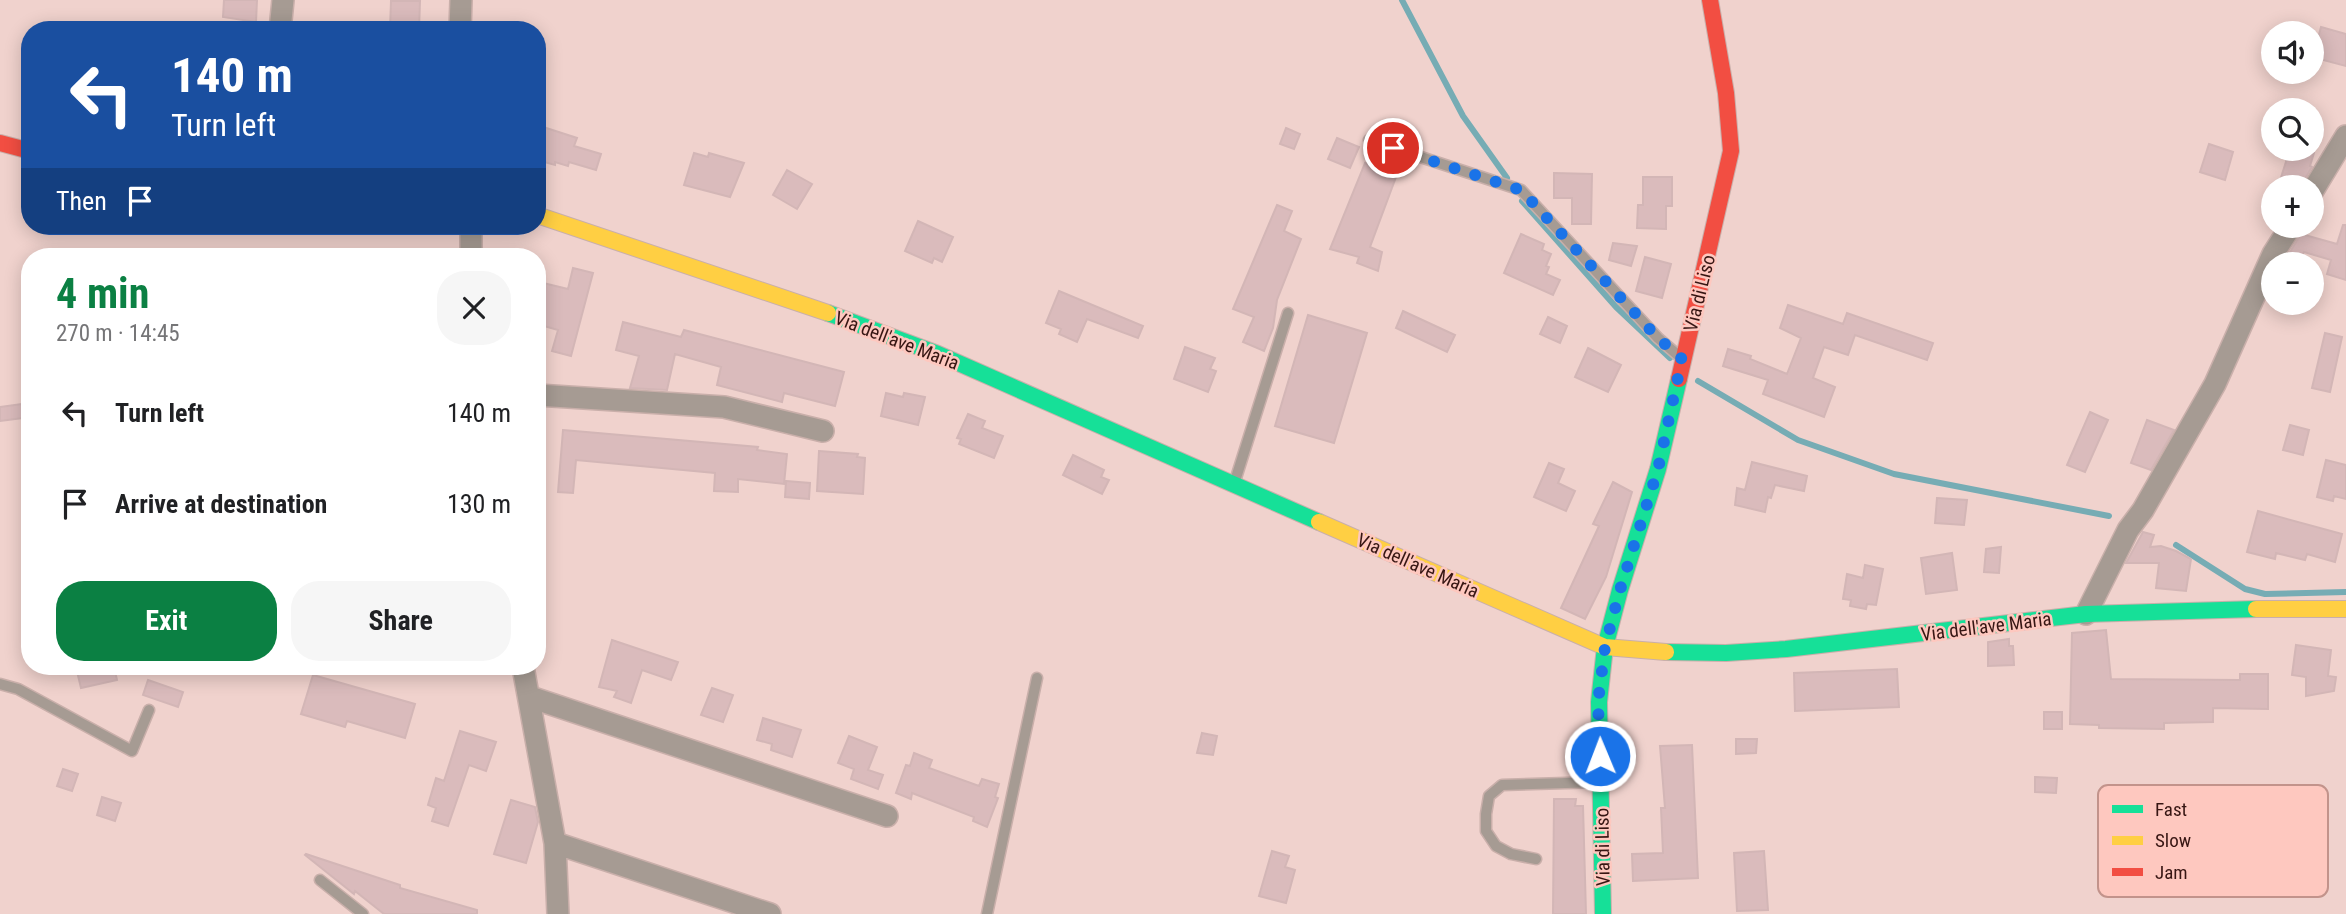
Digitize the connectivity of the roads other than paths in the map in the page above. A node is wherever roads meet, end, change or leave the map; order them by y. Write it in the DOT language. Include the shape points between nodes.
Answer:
graph roads {
  1 [pos="284,0"];
  2 [pos="461,0"];
  3 [pos="1710,0"];
  4 [pos="281,21"];
  5 [pos="460,21"];
  6 [pos="2346,136"];
  7 [pos="1368,140"];
  8 [pos="0,143"];
  9 [pos="21,148"];
  10 [pos="2322,175"];
  11 [pos="546,218"];
  12 [pos="2283,238"];
  13 [pos="1288,313"];
  14 [pos="1682,359"];
  15 [pos="546,396"];
  16 [pos="823,431"];
  17 [pos="1234,484"];
  18 [pos="2346,609"];
  19 [pos="2086,614"];
  20 [pos="1605,647"];
  21 [pos="525,675"];
  22 [pos="1037,678"];
  23 [pos="0,684"];
  24 [pos="530,697"];
  25 [pos="149,710"];
  26 [pos="1600,782"];
  27 [pos="887,816"];
  28 [pos="555,843"];
  29 [pos="1536,859"];
  30 [pos="320,880"];
  31 [pos="363,914"];
  32 [pos="558,914"];
  33 [pos="770,914"];
  34 [pos="987,914"];
  35 [pos="1603,914"];
  1 -- 4 [label="street"];
  2 -- 5 [label="street"];
  3 -- 14 [label="street, Via di Liso" via="1731,151"];
  6 -- 10 [label="street"];
  7 -- 14 [label="lane" via="1521,190"];
  8 -- 9 [label="street"];
  11 -- 17 [label="street, Via dell'ave Maria" via="938,354"];
  12 -- 19 [label="street" via="2215,384 2128,530"];
  13 -- 17 [label="lane"];
  14 -- 20 [label="street, Via di Liso" via="1658,469"];
  15 -- 16 [label="street" via="724,407"];
  17 -- 20 [label="street, Via dell'ave Maria"];
  18 -- 19 [label="street, Via dell'ave Maria"];
  19 -- 20 [label="street, Via dell'ave Maria" via="1782,651 1704,654"];
  20 -- 26 [label="street, Via di Liso" via="1598,702"];
  21 -- 24 [label="street"];
  22 -- 34 [label="lane"];
  23 -- 25 [label="lane" via="18,689 132,751"];
  24 -- 27 [label="street"];
  24 -- 28 [label="street"];
  26 -- 29 [label="lane" via="1502,785 1489,796 1486,831 1496,845 1511,855"];
  26 -- 35 [label="street, Via di Liso"];
  28 -- 32 [label="street"];
  28 -- 33 [label="street"];
  30 -- 31 [label="lane"];
}
